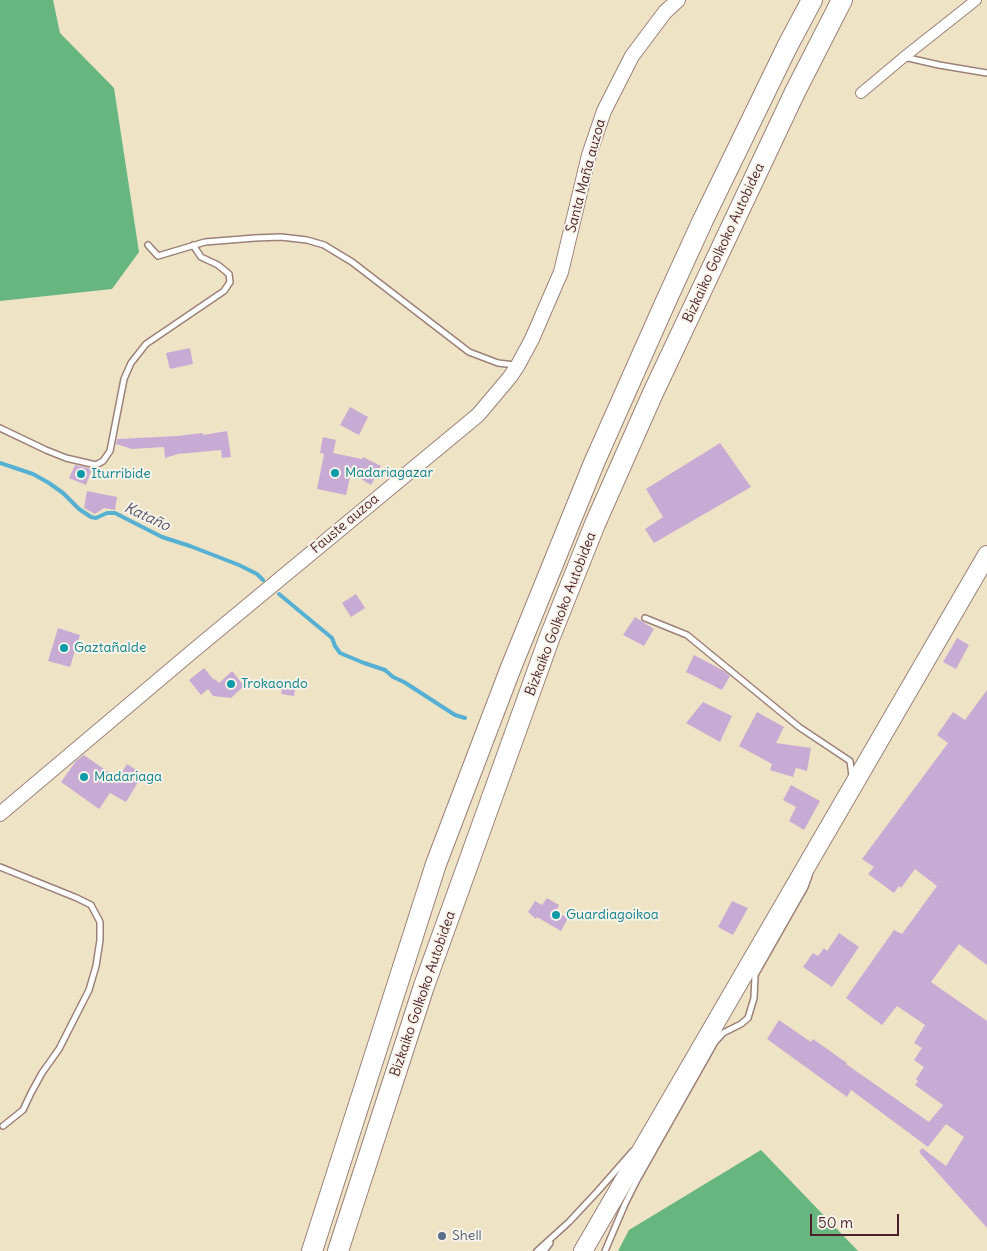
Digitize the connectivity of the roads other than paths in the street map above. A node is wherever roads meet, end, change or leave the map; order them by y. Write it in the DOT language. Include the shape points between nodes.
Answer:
graph roads {
  1 [pos="678,0"];
  2 [pos="812,0"];
  3 [pos="842,0"];
  4 [pos="976,0"];
  5 [pos="904,57"];
  6 [pos="987,73"];
  7 [pos="861,93"];
  8 [pos="148,245"];
  9 [pos="193,246"];
  10 [pos="518,366"];
  11 [pos="0,428"];
  12 [pos="987,555"];
  13 [pos="645,618"];
  14 [pos="859,759"];
  15 [pos="0,814"];
  16 [pos="818,846"];
  17 [pos="0,867"];
  18 [pos="3,1126"];
  19 [pos="654,1129"];
  20 [pos="612,1202"];
  21 [pos="556,1234"];
  22 [pos="312,1251"];
  23 [pos="338,1251"];
  24 [pos="537,1251"];
  25 [pos="544,1251"];
  26 [pos="583,1251"];
  27 [pos="590,1251"];
  28 [pos="605,1251"];
  1 -- 10 [label="street, Santa Maña auzoa" via="632,56 604,112 589,155 561,272"];
  2 -- 22 [label="highway, Bizkaiko Golkoko Autobidea" via="666,301 594,463 510,670 436,864"];
  3 -- 23 [label="highway, Bizkaiko Golkoko Autobidea" via="657,385 549,639 424,986"];
  4 -- 5 [label="street"];
  5 -- 6 [label="lane"];
  5 -- 7 [label="street"];
  8 -- 9 [label="lane" via="158,256"];
  9 -- 10 [label="lane" via="205,242 281,237 324,245 352,262 469,352 498,363"];
  9 -- 11 [label="lane" via="201,256 229,274 230,282 224,291 146,344 131,363 124,379 110,451 103,461 96,465 66,458"];
  10 -- 15 [label="street, Fauste auzoa" via="478,415"];
  12 -- 14 [label="highway"];
  13 -- 14 [label="lane" via="687,634 799,727"];
  14 -- 16 [label="highway" via="849,793"];
  16 -- 19 [label="highway"];
  16 -- 28 [label="lane" via="805,887 755,975 754,998 748,1018 723,1033 715,1042 637,1180"];
  17 -- 18 [label="lane" via="91,905 100,922 96,966 89,990 23,1110"];
  19 -- 20 [label="highway"];
  19 -- 21 [label="lane"];
  20 -- 26 [label="highway"];
  20 -- 27 [label="lane"];
  21 -- 24 [label="lane"];
  21 -- 25 [label="lane"];
}
